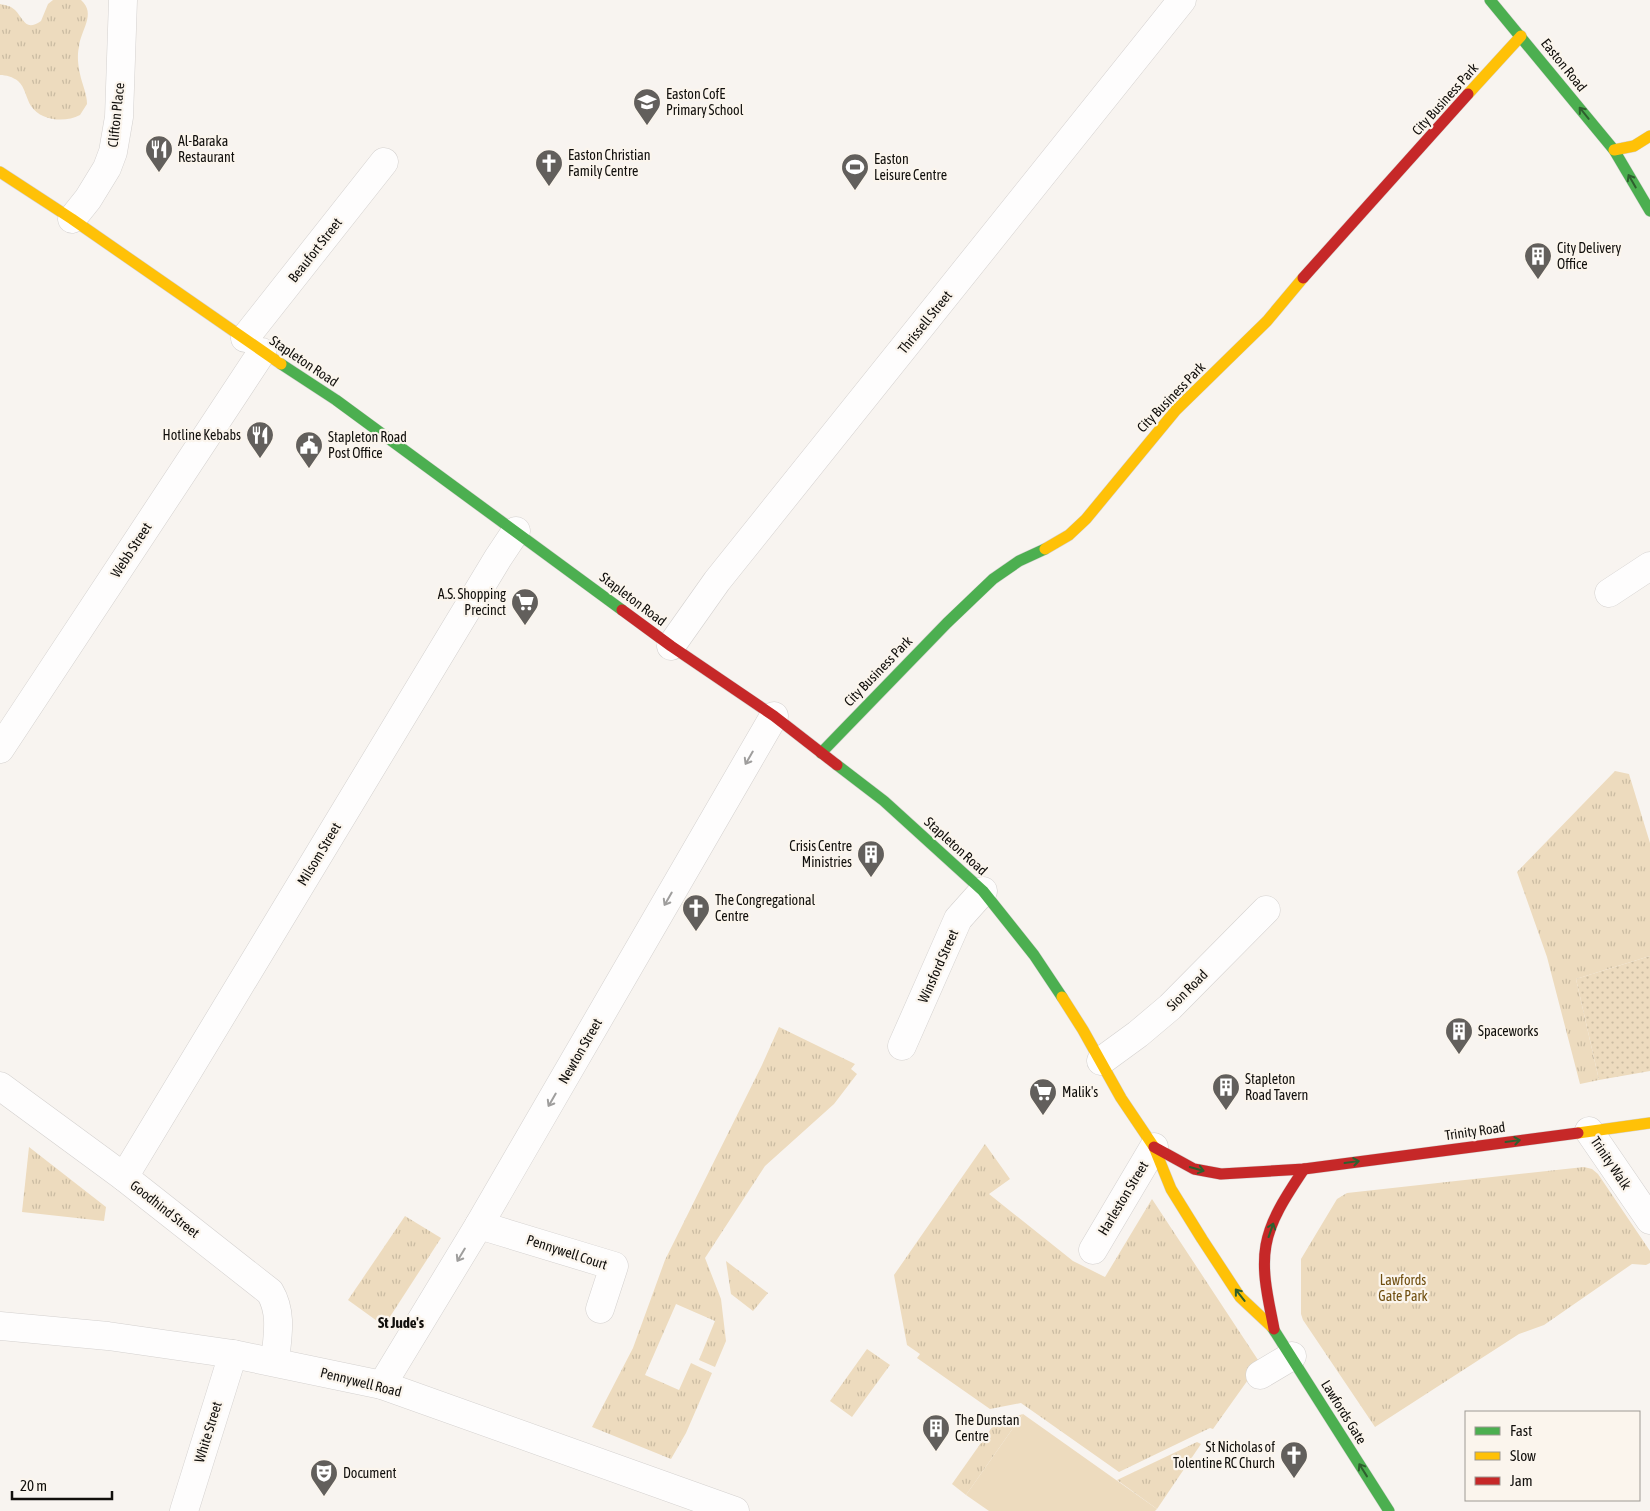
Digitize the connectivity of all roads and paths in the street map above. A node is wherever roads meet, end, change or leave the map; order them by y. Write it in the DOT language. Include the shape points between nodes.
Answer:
graph roads {
  1 [pos="123,0"];
  2 [pos="1182,0"];
  3 [pos="1490,0"];
  4 [pos="1521,36"];
  5 [pos="1650,136"];
  6 [pos="1614,150"];
  7 [pos="384,162"];
  8 [pos="3,180"];
  9 [pos="1650,211"];
  10 [pos="72,219"];
  11 [pos="254,345"];
  12 [pos="516,531"];
  13 [pos="1650,566"];
  14 [pos="1609,593"];
  15 [pos="670,646"];
  16 [pos="774,716"];
  17 [pos="0,749"];
  18 [pos="822,753"];
  19 [pos="983,891"];
  20 [pos="1266,910"];
  21 [pos="902,1046"];
  22 [pos="1101,1061"];
  23 [pos="0,1086"];
  24 [pos="1650,1123"];
  25 [pos="1590,1131"];
  26 [pos="1154,1147"];
  27 [pos="1304,1169"];
  28 [pos="124,1177"];
  29 [pos="1650,1220"];
  30 [pos="479,1225"];
  31 [pos="1093,1250"];
  32 [pos="600,1309"];
  33 [pos="0,1326"];
  34 [pos="1274,1329"];
  35 [pos="233,1354"];
  36 [pos="1292,1356"];
  37 [pos="275,1362"];
  38 [pos="1260,1375"];
  39 [pos="382,1385"];
  40 [pos="184,1511"];
  41 [pos="736,1511"];
  42 [pos="1389,1511"];
  1 -- 10 [label="street, Clifton Place" via="119,117 113,152 107,168"];
  2 -- 15 [label="street, Thrissell Street" via="717,581"];
  3 -- 4 [label="main road, Easton Road"];
  6 -- 4 [label="main road, Easton Road, one-way"];
  4 -- 18 [label="main road, City Business Park" via="1325,252 1267,321 1176,410 1086,519 1054,545 1019,561 993,579"];
  5 -- 6 [label="main road" via="1634,146"];
  9 -- 6 [label="main road, Easton Road, one-way"];
  7 -- 11 [label="street, Beaufort Street"];
  8 -- 10 [label="main road, Stapleton Road"];
  10 -- 11 [label="main road, Stapleton Road"];
  11 -- 12 [label="main road, Stapleton Road" via="336,400"];
  11 -- 17 [label="street, Webb Street" via="245,376"];
  12 -- 15 [label="main road, Stapleton Road"];
  12 -- 28 [label="street, Milsom Street"];
  13 -- 14 [label="street"];
  15 -- 16 [label="main road, Stapleton Road"];
  16 -- 18 [label="main road, Stapleton Road"];
  16 -- 30 [label="street, Newton Street, one-way"];
  18 -- 19 [label="main road, Stapleton Road" via="884,801"];
  19 -- 21 [label="street, Winsford Street" via="958,919"];
  19 -- 22 [label="main road, Stapleton Road" via="1034,955"];
  20 -- 22 [label="street, Sion Road" via="1170,1007"];
  22 -- 26 [label="main road, Stapleton Road"];
  23 -- 28 [label="street, Goodhind Street"];
  24 -- 25 [label="main road, Trinity Road"];
  27 -- 25 [label="main road, Trinity Road, one-way"];
  25 -- 29 [label="street, Trinity Walk"];
  26 -- 27 [label="main road, Trinity Road, one-way" via="1194,1169 1221,1174"];
  26 -- 31 [label="street, Harleston Street"];
  34 -- 26 [label="main road, Stapleton Road, one-way" via="1240,1297 1171,1189"];
  34 -- 27 [label="main road, one-way" via="1266,1285 1265,1254 1280,1207"];
  28 -- 37 [label="street, Goodhind Street" via="270,1292 276,1302 279,1319"];
  30 -- 32 [label="street, Pennywell Court" via="614,1266"];
  30 -- 39 [label="street, Newton Street, one-way"];
  33 -- 35 [label="street, Pennywell Road" via="108,1336"];
  34 -- 36 [label="main road, Lawfords Gate"];
  35 -- 37 [label="street, Pennywell Road"];
  35 -- 40 [label="street, White Street"];
  36 -- 38 [label="street"];
  42 -- 36 [label="main road, Lawfords Gate, one-way"];
  37 -- 39 [label="street, Pennywell Road"];
  39 -- 41 [label="street, Pennywell Road"];
}
